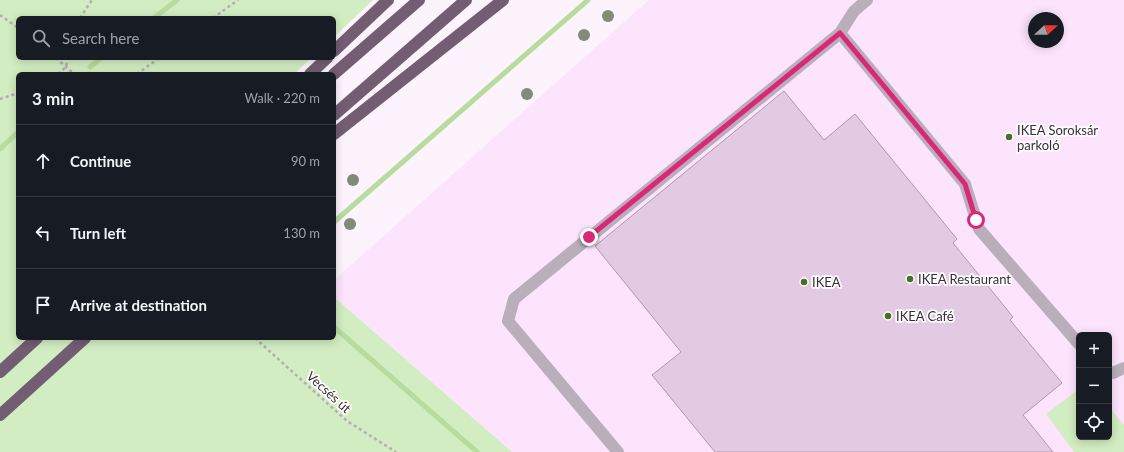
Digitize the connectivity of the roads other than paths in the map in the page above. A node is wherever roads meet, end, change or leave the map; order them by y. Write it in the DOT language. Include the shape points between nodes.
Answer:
graph roads {
  1 [pos="388,0"];
  2 [pos="419,0"];
  3 [pos="466,0"];
  4 [pos="503,0"];
  5 [pos="867,0"];
  6 [pos="840,33"];
  7 [pos="336,49"];
  8 [pos="325,60"];
  9 [pos="312,72"];
  10 [pos="336,72"];
  11 [pos="336,113"];
  12 [pos="336,132"];
  13 [pos="35,340"];
  14 [pos="83,340"];
  15 [pos="1076,341"];
  16 [pos="1124,368"];
  17 [pos="0,372"];
  18 [pos="1112,372"];
  19 [pos="0,415"];
  20 [pos="618,452"];
  1 -- 7 [label="highway"];
  2 -- 10 [label="highway"];
  3 -- 11 [label="highway"];
  4 -- 12 [label="highway"];
  5 -- 6 [label="lane" via="854,11"];
  6 -- 15 [label="lane" via="965,184 979,230"];
  6 -- 20 [label="lane" via="514,298 508,321"];
  8 -- 9 [label="highway"];
  13 -- 17 [label="highway"];
  14 -- 19 [label="highway"];
  16 -- 18 [label="lane"];
}
